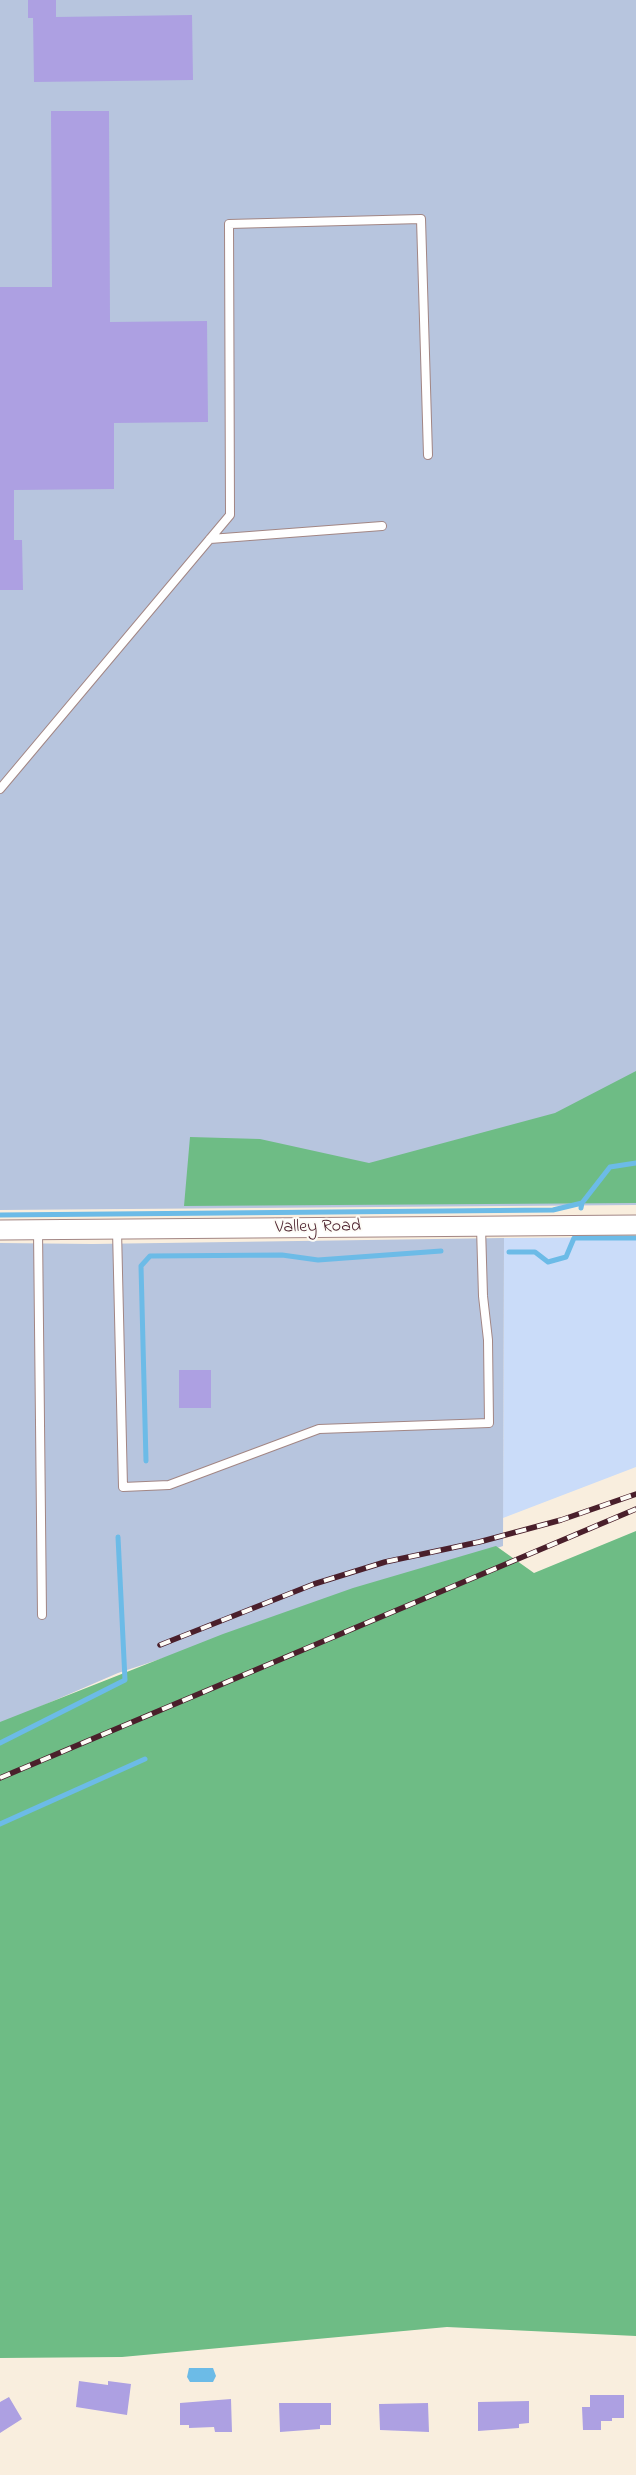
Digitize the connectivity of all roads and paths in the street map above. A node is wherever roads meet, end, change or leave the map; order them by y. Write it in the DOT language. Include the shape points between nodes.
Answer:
graph roads {
  1 [pos="428,455"];
  2 [pos="382,526"];
  3 [pos="210,539"];
  4 [pos="0,789"];
  5 [pos="636,1225"];
  6 [pos="481,1226"];
  7 [pos="0,1230"];
  8 [pos="38,1230"];
  9 [pos="117,1230"];
  10 [pos="42,1615"];
  1 -- 3 [label="lane" via="421,220 230,224 230,515"];
  2 -- 3 [label="lane"];
  3 -- 4 [label="lane"];
  5 -- 6 [label="street, Valley Road"];
  6 -- 9 [label="street, Valley Road"];
  6 -- 9 [label="lane" via="489,1423 319,1429 169,1485 123,1487"];
  7 -- 8 [label="street, Valley Road"];
  8 -- 9 [label="street, Valley Road"];
  8 -- 10 [label="lane"];
}
